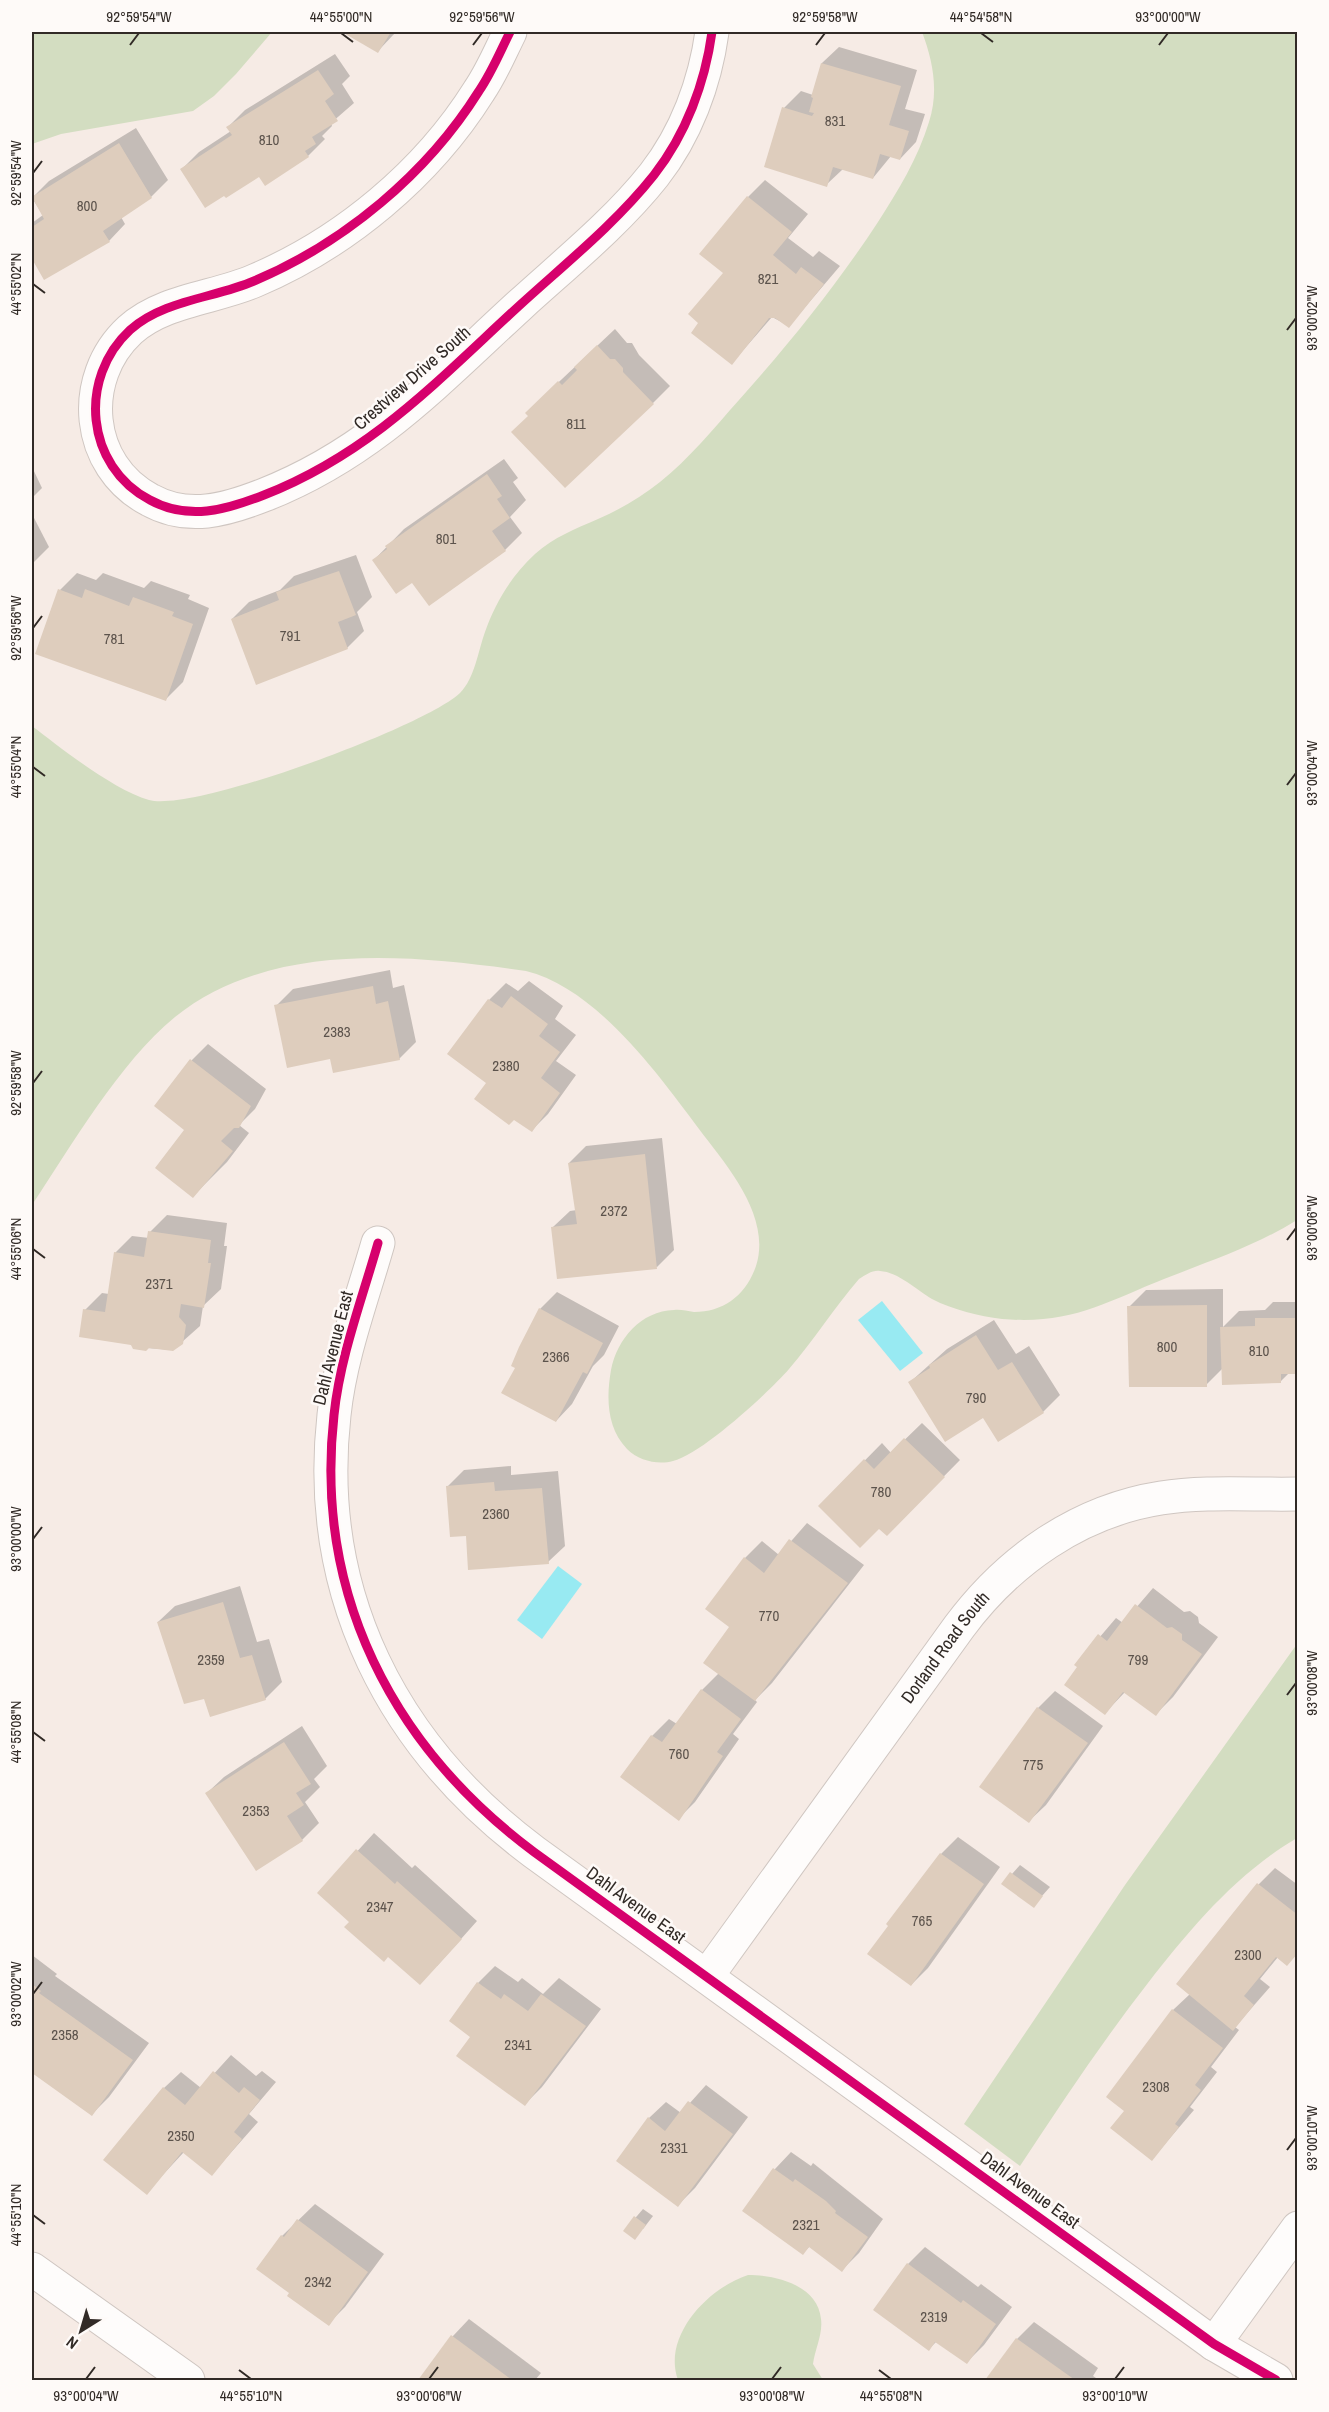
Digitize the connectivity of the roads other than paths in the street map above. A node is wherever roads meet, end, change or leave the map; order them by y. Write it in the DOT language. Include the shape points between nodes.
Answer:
graph roads {
  1 [pos="510,32"];
  2 [pos="712,32"];
  3 [pos="378,1244"];
  4 [pos="1298,1494"];
  5 [pos="707,1976"];
  6 [pos="1298,2228"];
  7 [pos="32,2269"];
  8 [pos="1214,2344"];
  9 [pos="188,2380"];
  10 [pos="1276,2380"];
  1 -- 2 [label="street, Crestview Drive South" via="488,77 450,131 397,188 354,224 260,279 154,314 131,329 117,345 97,383 94,412 104,451 116,473 129,486 170,508 212,512 311,474 383,429 540,286 654,175 697,96"];
  3 -- 5 [label="street, Dahl Avenue East" via="345,1357 334,1412 331,1461 338,1552 373,1662 414,1734 468,1798 526,1847"];
  4 -- 5 [label="street, Dorland Road South" via="1188,1496 1125,1506 1047,1542 1014,1567 965,1618"];
  5 -- 8 [label="street, Dahl Avenue East"];
  6 -- 8 [label="street"];
  7 -- 9 [label="street"];
  8 -- 10 [label="street, Dahl Avenue East"];
}
